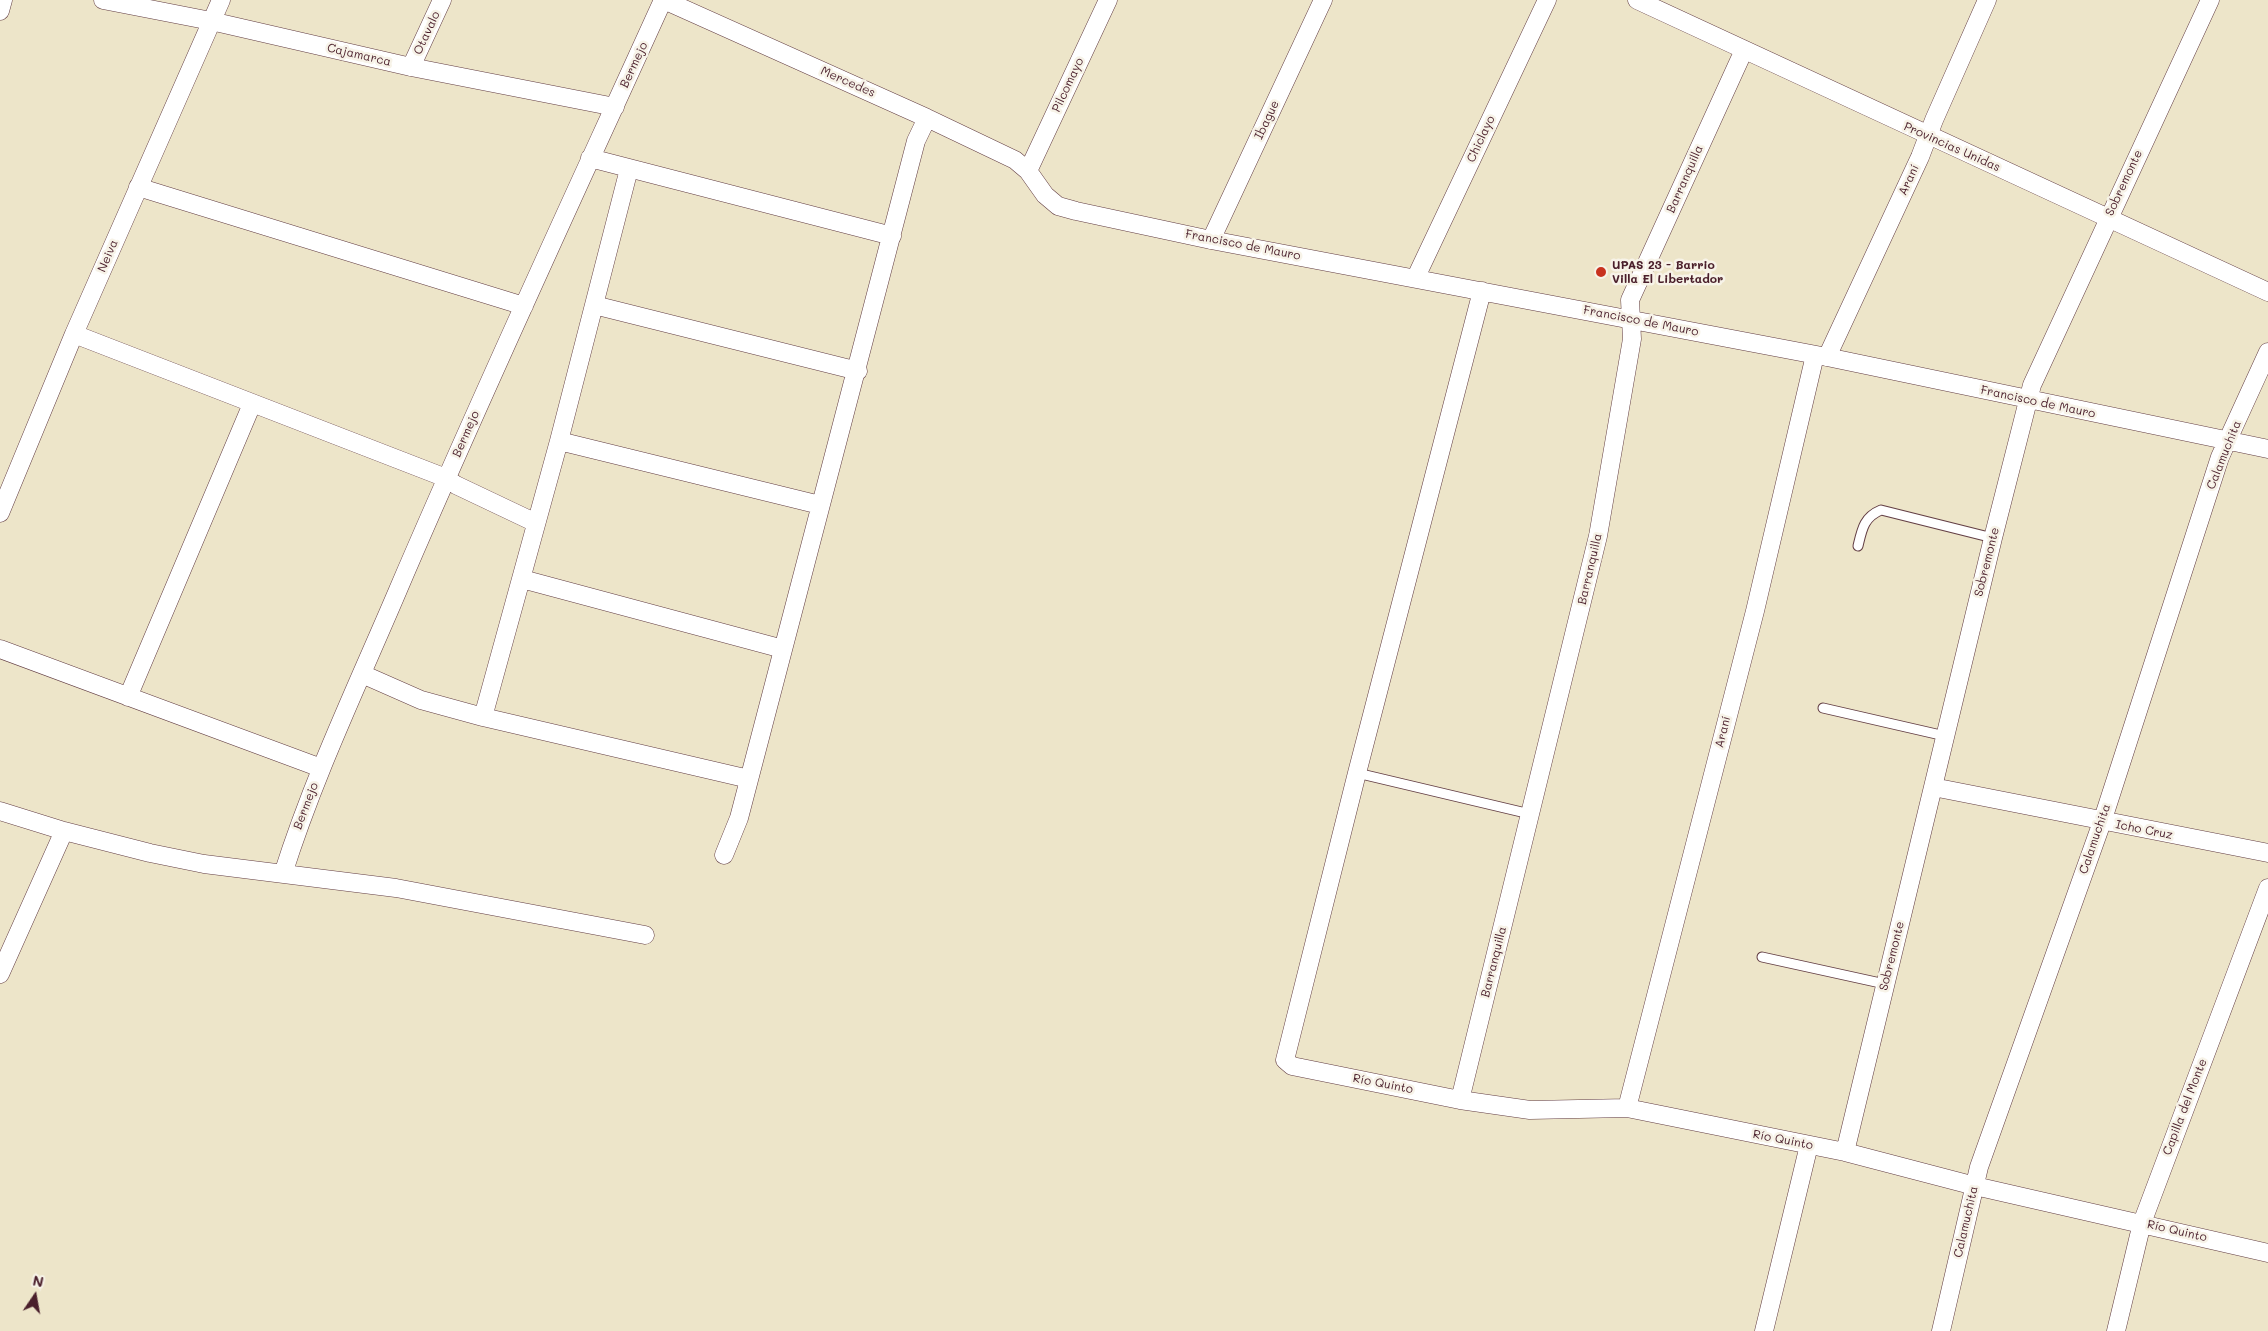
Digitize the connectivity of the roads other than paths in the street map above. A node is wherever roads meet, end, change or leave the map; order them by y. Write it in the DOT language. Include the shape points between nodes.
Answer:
graph roads {
  1 [pos="3,0"];
  2 [pos="103,0"];
  3 [pos="221,0"];
  4 [pos="442,0"];
  5 [pos="664,0"];
  6 [pos="1108,0"];
  7 [pos="1322,0"];
  8 [pos="1547,0"];
  9 [pos="1637,0"];
  10 [pos="1987,0"];
  11 [pos="2210,0"];
  12 [pos="0,11"];
  13 [pos="211,21"];
  14 [pos="1744,50"];
  15 [pos="412,67"];
  16 [pos="615,107"];
  17 [pos="927,118"];
  18 [pos="1928,136"];
  19 [pos="590,158"];
  20 [pos="629,169"];
  21 [pos="1028,171"];
  22 [pos="138,187"];
  23 [pos="2108,218"];
  24 [pos="892,236"];
  25 [pos="1211,240"];
  26 [pos="1416,277"];
  27 [pos="1482,291"];
  28 [pos="2268,292"];
  29 [pos="594,305"];
  30 [pos="524,306"];
  31 [pos="1630,319"];
  32 [pos="74,334"];
  33 [pos="2268,352"];
  34 [pos="1821,356"];
  35 [pos="858,371"];
  36 [pos="2028,400"];
  37 [pos="252,404"];
  38 [pos="559,441"];
  39 [pos="2228,441"];
  40 [pos="2268,449"];
  41 [pos="446,478"];
  42 [pos="820,506"];
  43 [pos="0,513"];
  44 [pos="536,523"];
  45 [pos="1993,538"];
  46 [pos="1858,546"];
  47 [pos="522,579"];
  48 [pos="0,648"];
  49 [pos="783,649"];
  50 [pos="362,674"];
  51 [pos="128,697"];
  52 [pos="1823,708"];
  53 [pos="483,717"];
  54 [pos="1945,736"];
  55 [pos="321,768"];
  56 [pos="1357,773"];
  57 [pos="750,779"];
  58 [pos="1933,787"];
  59 [pos="0,811"];
  60 [pos="1530,814"];
  61 [pos="2102,822"];
  62 [pos="64,831"];
  63 [pos="2268,853"];
  64 [pos="724,855"];
  65 [pos="283,874"];
  66 [pos="2268,888"];
  67 [pos="645,935"];
  68 [pos="1762,957"];
  69 [pos="0,974"];
  70 [pos="1885,984"];
  71 [pos="1460,1100"];
  72 [pos="1627,1108"];
  73 [pos="1810,1145"];
  74 [pos="1845,1152"];
  75 [pos="1975,1186"];
  76 [pos="2142,1223"];
  77 [pos="2268,1253"];
  78 [pos="1764,1331"];
  79 [pos="1941,1331"];
  80 [pos="2116,1331"];
  1 -- 12 [label="street"];
  2 -- 13 [label="street, Cajamarca"];
  3 -- 13 [label="street, Neiva"];
  4 -- 15 [label="street, Otavalo"];
  5 -- 16 [label="street, Bermejo"];
  5 -- 17 [label="street, Mercedes"];
  6 -- 21 [label="street, Pilcomayo"];
  7 -- 25 [label="street, Ibague"];
  8 -- 26 [label="street, Chiclayo"];
  9 -- 14 [label="street, Provincias Unidas"];
  10 -- 18 [label="street, Araní"];
  11 -- 23 [label="street, Sobremonte"];
  13 -- 15 [label="street, Cajamarca"];
  13 -- 22 [label="street, Neiva"];
  14 -- 18 [label="street, Provincias Unidas"];
  14 -- 31 [label="street, Barranquilla" via="1630,300"];
  15 -- 16 [label="street, Cajamarca"];
  16 -- 19 [label="street, Bermejo"];
  17 -- 21 [label="street, Mercedes" via="1015,160"];
  17 -- 24 [label="street" via="916,141"];
  18 -- 23 [label="street, Provincias Unidas"];
  18 -- 34 [label="street, Araní"];
  19 -- 20 [label="street"];
  19 -- 30 [label="street, Bermejo"];
  20 -- 24 [label="street"];
  20 -- 29 [label="street"];
  21 -- 25 [label="street, Francisco de Mauro" via="1045,195 1058,206"];
  22 -- 30 [label="street"];
  22 -- 32 [label="street, Neiva"];
  23 -- 28 [label="street, Provincias Unidas"];
  23 -- 36 [label="street, Sobremonte"];
  24 -- 35 [label="street"];
  25 -- 26 [label="street, Francisco de Mauro"];
  26 -- 27 [label="street, Francisco de Mauro"];
  27 -- 31 [label="street, Francisco de Mauro"];
  27 -- 56 [label="street"];
  29 -- 35 [label="street"];
  29 -- 38 [label="street"];
  30 -- 41 [label="street, Bermejo"];
  31 -- 34 [label="street, Francisco de Mauro"];
  31 -- 60 [label="street, Barranquilla" via="1632,339 1598,536"];
  32 -- 37 [label="street"];
  32 -- 43 [label="street, Neiva"];
  33 -- 39 [label="street, Calamuchita"];
  34 -- 36 [label="street, Francisco de Mauro"];
  34 -- 72 [label="street, Araní"];
  35 -- 42 [label="street"];
  36 -- 39 [label="street, Francisco de Mauro"];
  36 -- 45 [label="street, Sobremonte"];
  37 -- 41 [label="street"];
  37 -- 51 [label="street"];
  38 -- 42 [label="street"];
  38 -- 44 [label="street"];
  39 -- 40 [label="street, Francisco de Mauro"];
  39 -- 61 [label="street, Calamuchita" via="2220,457"];
  41 -- 44 [label="street"];
  41 -- 50 [label="street, Bermejo"];
  42 -- 49 [label="street"];
  44 -- 47 [label="street"];
  45 -- 46 [label="lane" via="1881,510 1870,514 1862,527"];
  45 -- 54 [label="street, Sobremonte"];
  47 -- 49 [label="street"];
  47 -- 53 [label="street"];
  48 -- 51 [label="street"];
  49 -- 57 [label="street"];
  50 -- 53 [label="street" via="420,700"];
  50 -- 55 [label="street, Bermejo"];
  51 -- 55 [label="street"];
  52 -- 54 [label="lane"];
  53 -- 57 [label="street"];
  54 -- 58 [label="street, Sobremonte"];
  55 -- 65 [label="street, Bermejo"];
  56 -- 60 [label="lane"];
  56 -- 71 [label="street, Río Quinto" via="1285,1060 1292,1066"];
  57 -- 64 [label="street"];
  58 -- 61 [label="street, Icho Cruz"];
  58 -- 70 [label="street, Sobremonte"];
  59 -- 62 [label="street"];
  60 -- 71 [label="street, Barranquilla"];
  61 -- 63 [label="street, Icho Cruz"];
  61 -- 75 [label="street, Calamuchita"];
  62 -- 65 [label="street" via="195,862"];
  62 -- 69 [label="street"];
  65 -- 67 [label="street" via="396,888"];
  66 -- 76 [label="street, Capilla del Monte"];
  68 -- 70 [label="lane"];
  70 -- 74 [label="street, Sobremonte"];
  71 -- 72 [label="street, Río Quinto" via="1530,1110"];
  72 -- 73 [label="street, Río Quinto"];
  73 -- 74 [label="street, Río Quinto"];
  73 -- 78 [label="street"];
  74 -- 75 [label="street, Río Quinto"];
  75 -- 76 [label="street, Río Quinto"];
  75 -- 79 [label="street, Calamuchita"];
  76 -- 77 [label="street, Río Quinto"];
  76 -- 80 [label="street, Capilla del Monte"];
}
